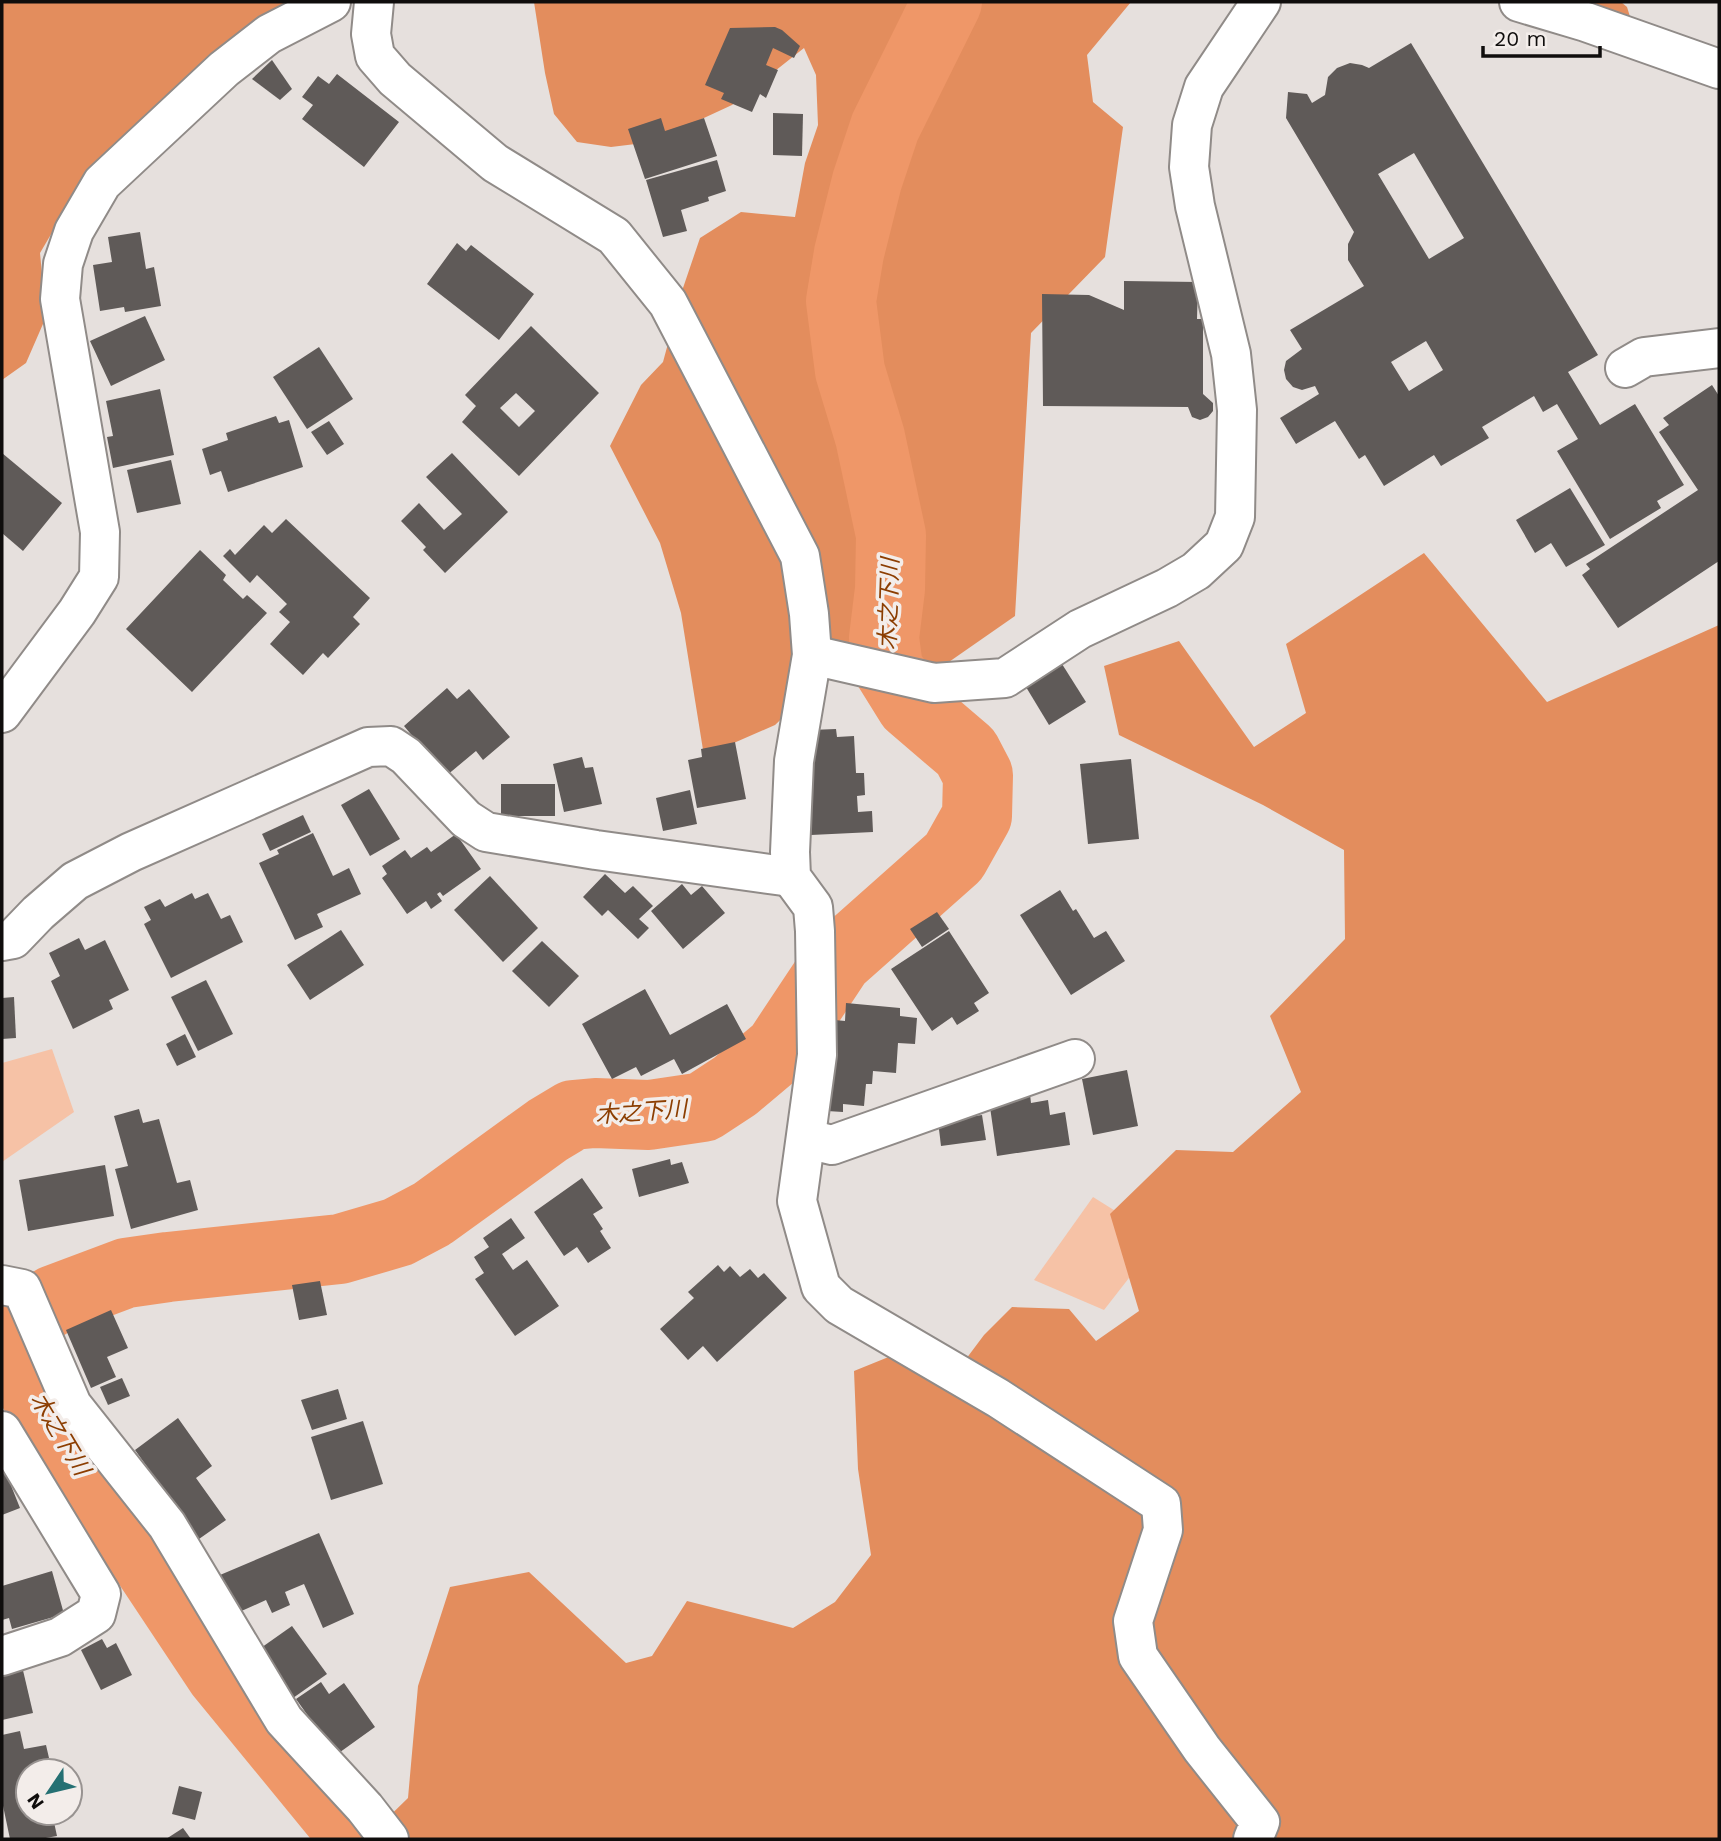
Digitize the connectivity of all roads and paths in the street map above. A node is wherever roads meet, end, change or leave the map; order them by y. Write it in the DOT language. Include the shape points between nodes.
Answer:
graph roads {
  1 [pos="331,2"];
  2 [pos="374,2"];
  3 [pos="1261,2"];
  4 [pos="1519,2"];
  5 [pos="1719,69"];
  6 [pos="1719,348"];
  7 [pos="1625,368"];
  8 [pos="821,657"];
  9 [pos="2,713"];
  10 [pos="791,877"];
  11 [pos="2,941"];
  12 [pos="1075,1059"];
  13 [pos="807,1139"];
  14 [pos="12,1287"];
  15 [pos="2,1431"];
  16 [pos="2,1656"];
  17 [pos="389,1839"];
  18 [pos="1254,1839"];
  1 -- 9 [label="street" via="269,34 224,69 102,183 75,231 63,264 60,299 100,532 99,577"];
  2 -- 8 [label="street" via="371,34 375,56 395,79 495,163 614,236 668,303 800,556"];
  3 -- 8 [label="street" via="1203,87 1192,125 1189,167 1231,354 1237,410 1235,517 1224,545 1196,571 1080,629 1005,678 934,683"];
  4 -- 5 [label="street"];
  6 -- 7 [label="street" via="1644,357"];
  8 -- 10 [label="street" via="794,761"];
  10 -- 11 [label="street" via="486,832 466,819 406,756 391,746 368,747 86,875 13,939"];
  10 -- 13 [label="street" via="813,907 815,931 817,1055"];
  12 -- 13 [label="street" via="832,1145"];
  13 -- 18 [label="street" via="797,1201 821,1287 839,1305 998,1398 1161,1504 1163,1530 1133,1621 1138,1656 1202,1749 1260,1822"];
  14 -- 17 [label="street" via="50,1351 72,1405 167,1525 284,1720"];
  15 -- 16 [label="street" via="101,1594 96,1614 60,1637"];
}
